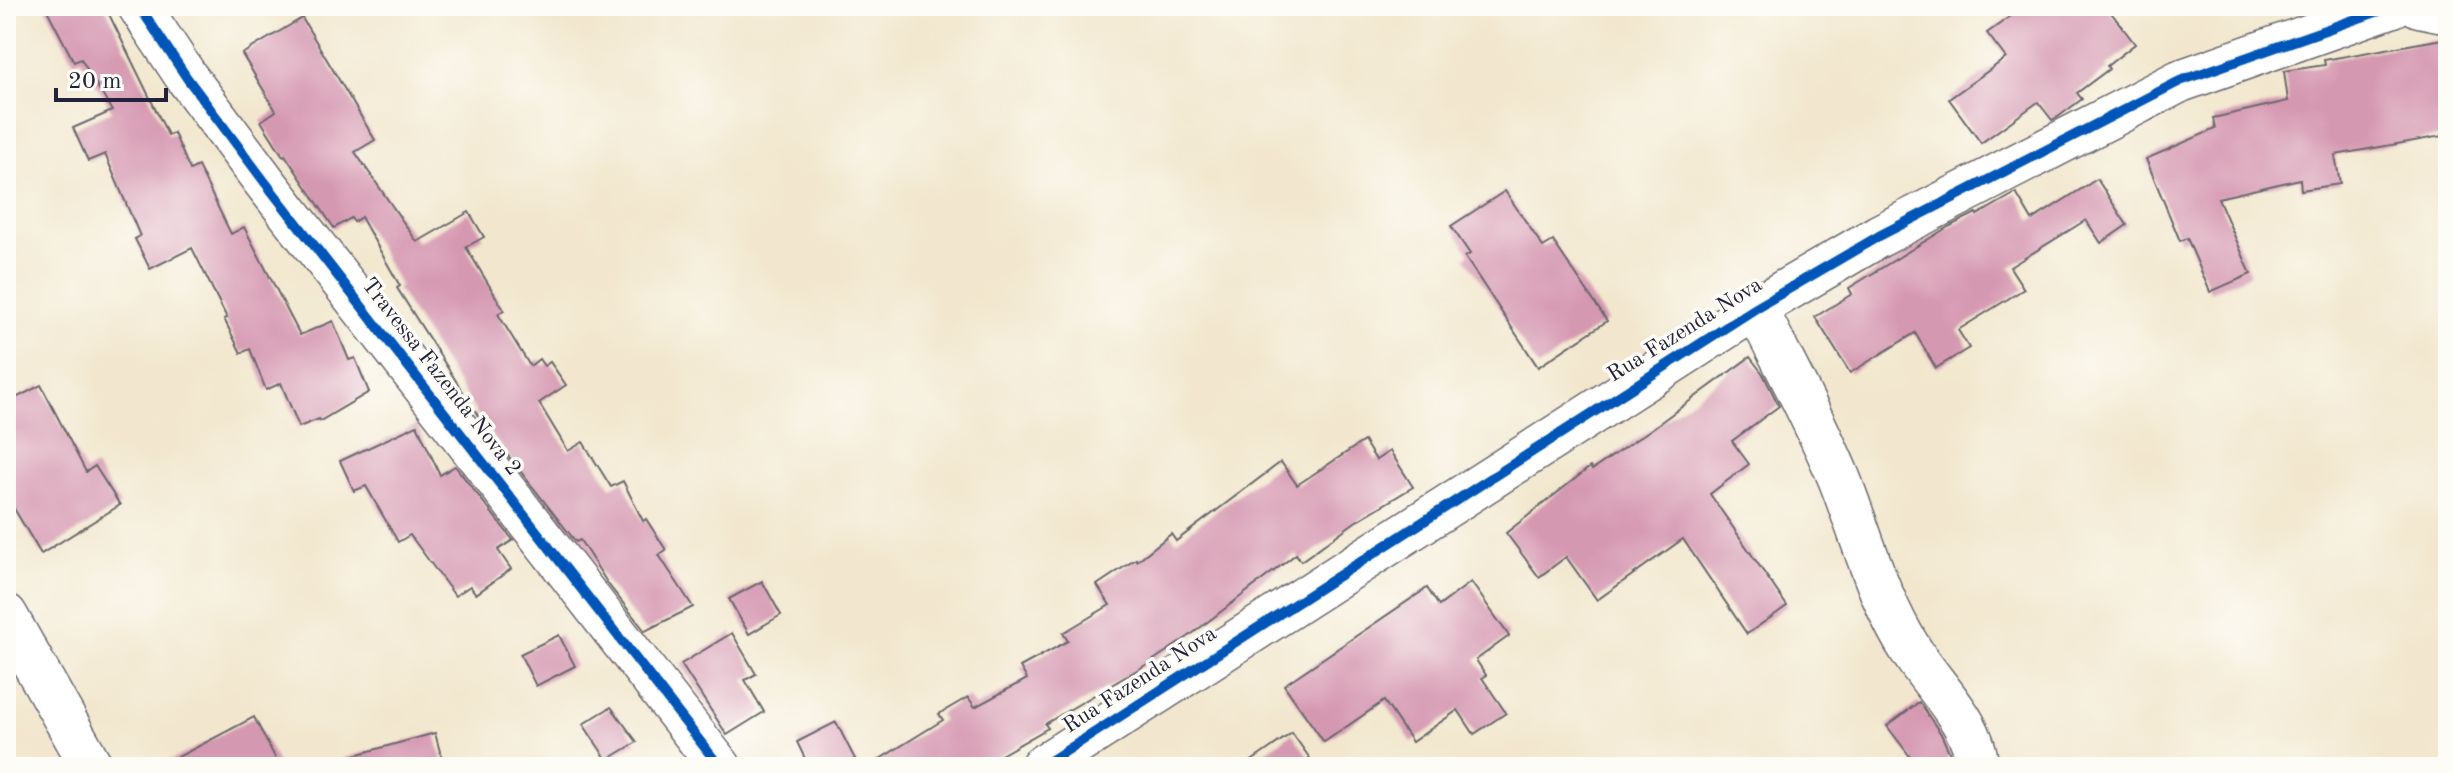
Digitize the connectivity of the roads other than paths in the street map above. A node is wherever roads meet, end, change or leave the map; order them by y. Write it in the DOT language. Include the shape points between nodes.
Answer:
graph roads {
  1 [pos="139,6"];
  2 [pos="2393,6"];
  3 [pos="2419,6"];
  4 [pos="2448,12"];
  5 [pos="1756,308"];
  6 [pos="6,615"];
  7 [pos="92,767"];
  8 [pos="720,767"];
  9 [pos="1041,767"];
  10 [pos="1977,767"];
  1 -- 8 [label="street, Travessa Fazenda Nova 2" via="264,181"];
  2 -- 5 [label="street, Rua Fazenda Nova" via="2180,81 1879,236"];
  3 -- 4 [label="street"];
  5 -- 9 [label="street, Rua Fazenda Nova"];
  5 -- 10 [label="street" via="1823,441 1897,624 1971,736"];
  6 -- 7 [label="street"];
}
